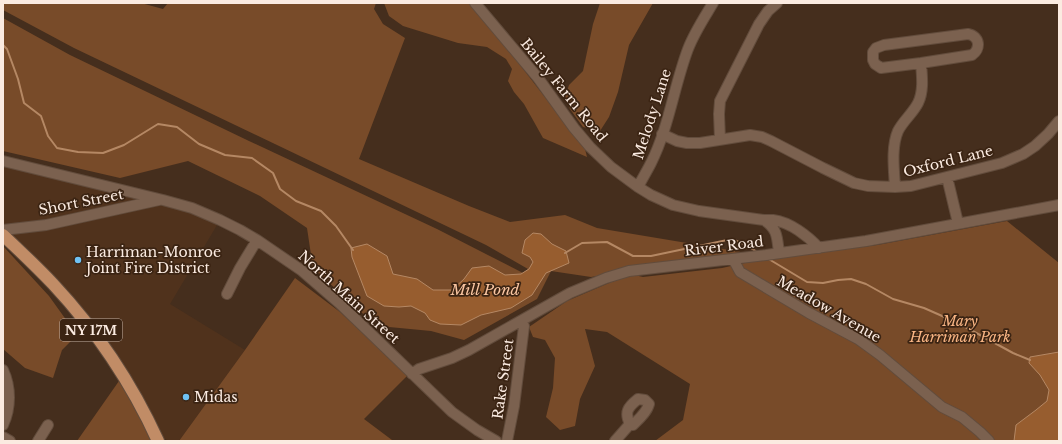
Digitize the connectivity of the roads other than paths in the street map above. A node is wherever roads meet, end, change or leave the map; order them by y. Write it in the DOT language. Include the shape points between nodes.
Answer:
graph roads {
  1 [pos="475,3"];
  2 [pos="713,3"];
  3 [pos="777,3"];
  4 [pos="921,63"];
  5 [pos="1059,121"];
  6 [pos="662,134"];
  7 [pos="720,139"];
  8 [pos="3,161"];
  9 [pos="947,177"];
  10 [pos="638,187"];
  11 [pos="895,187"];
  12 [pos="163,200"];
  13 [pos="1059,205"];
  14 [pos="764,220"];
  15 [pos="958,223"];
  16 [pos="3,230"];
  17 [pos="3,235"];
  18 [pos="257,240"];
  19 [pos="819,248"];
  20 [pos="779,253"];
  21 [pos="737,258"];
  22 [pos="227,294"];
  23 [pos="522,321"];
  24 [pos="3,370"];
  25 [pos="412,374"];
  26 [pos="630,424"];
  27 [pos="3,425"];
  28 [pos="48,425"];
  29 [pos="3,437"];
  30 [pos="10,441"];
  31 [pos="38,441"];
  32 [pos="158,441"];
  33 [pos="496,441"];
  34 [pos="508,441"];
  35 [pos="615,441"];
  36 [pos="989,441"];
  1 -- 10 [label="street, Bailey Farm Road" via="538,78 590,147"];
  2 -- 6 [label="street, Melody Lane" via="688,47"];
  3 -- 7 [label="street" via="760,24 720,100"];
  4 -- 4 [label="street" via="972,55 976,52 977,40 972,34 968,34 884,45 873,52 873,60 881,68"];
  4 -- 11 [label="street" via="920,97 898,132 896,140"];
  5 -- 9 [label="street, Oxford Lane" via="1035,146 1023,154 1002,163"];
  6 -- 7 [label="street, Oxford Lane" via="687,143"];
  6 -- 10 [label="street, Melody Lane"];
  7 -- 11 [label="street, Oxford Lane" via="750,135 762,137 854,183"];
  8 -- 12 [label="street, North Main Street"];
  9 -- 11 [label="street, Oxford Lane" via="911,186"];
  9 -- 15 [label="street"];
  10 -- 14 [label="street" via="673,205"];
  12 -- 16 [label="street, Short Street" via="46,225"];
  12 -- 18 [label="street, North Main Street" via="192,208"];
  13 -- 15 [label="street, River Road"];
  14 -- 19 [label="street" via="786,224 811,239"];
  14 -- 20 [label="street" via="775,231"];
  15 -- 19 [label="street, River Road"];
  17 -- 32 [label="main road, NY 17M" via="53,284 83,319 126,380"];
  18 -- 22 [label="street"];
  18 -- 25 [label="street, North Main Street" via="301,270"];
  19 -- 20 [label="street, River Road"];
  20 -- 21 [label="street, River Road"];
  21 -- 23 [label="street, River Road" via="641,270 606,278 570,293"];
  21 -- 36 [label="street, Meadow Avenue" via="740,272 858,340 942,407 962,417"];
  23 -- 25 [label="street, River Road" via="469,350"];
  23 -- 34 [label="street, Rake Street" via="524,326"];
  24 -- 27 [label="street" via="9,398 8,412"];
  25 -- 33 [label="street, North Main Street" via="442,404"];
  26 -- 35 [label="street"];
  28 -- 31 [label="street"];
  29 -- 30 [label="street"];
}
